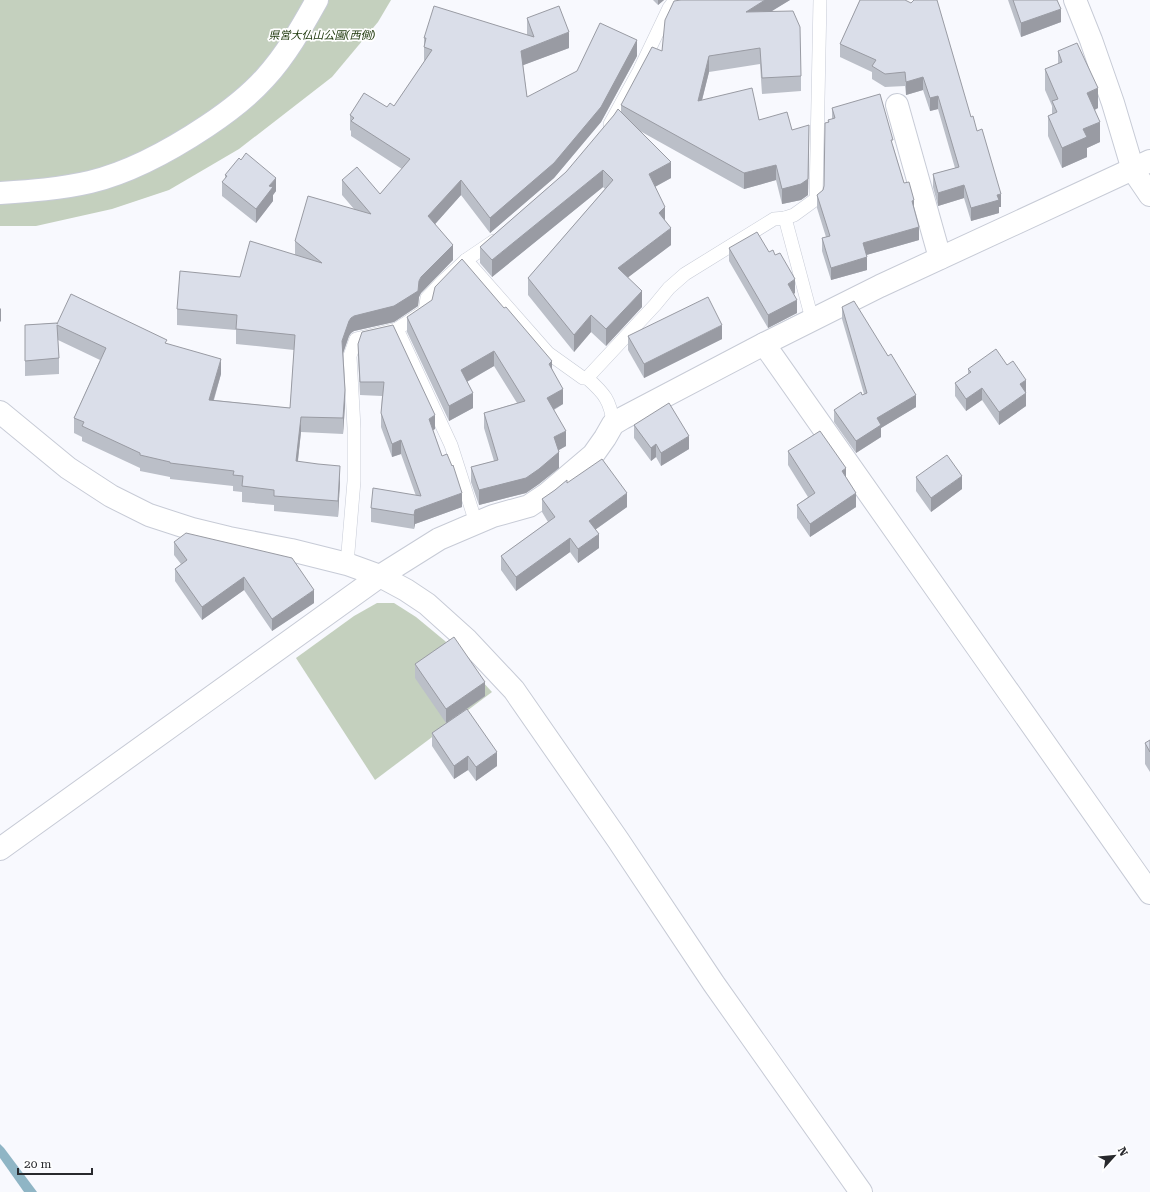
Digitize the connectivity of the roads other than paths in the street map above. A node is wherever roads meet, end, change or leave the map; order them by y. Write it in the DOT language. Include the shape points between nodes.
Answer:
graph roads {
  1 [pos="316,0"];
  2 [pos="675,0"];
  3 [pos="820,0"];
  4 [pos="1075,0"];
  5 [pos="896,105"];
  6 [pos="603,132"];
  7 [pos="1141,165"];
  8 [pos="0,193"];
  9 [pos="1150,195"];
  10 [pos="785,218"];
  11 [pos="501,235"];
  12 [pos="940,258"];
  13 [pos="466,260"];
  14 [pos="812,319"];
  15 [pos="397,329"];
  16 [pos="764,344"];
  17 [pos="588,378"];
  18 [pos="0,412"];
  19 [pos="613,424"];
  20 [pos="476,523"];
  21 [pos="347,564"];
  22 [pos="380,576"];
  23 [pos="0,849"];
  24 [pos="1150,893"];
  25 [pos="861,1192"];
  1 -- 8 [label="street" via="286,52 265,78 226,114 189,138 123,172 90,182"];
  2 -- 6 [label="lane" via="668,8 639,71"];
  3 -- 10 [label="lane" via="816,200"];
  4 -- 7 [label="street" via="1114,104"];
  5 -- 12 [label="street"];
  7 -- 9 [label="street"];
  7 -- 12 [label="street"];
  10 -- 14 [label="lane"];
  10 -- 17 [label="lane" via="774,219 685,274 669,288"];
  11 -- 13 [label="lane"];
  12 -- 14 [label="street"];
  13 -- 15 [label="lane" via="427,298 425,311"];
  13 -- 17 [label="lane" via="548,353 583,378"];
  14 -- 16 [label="street"];
  15 -- 20 [label="lane" via="451,444"];
  15 -- 21 [label="lane" via="356,340 350,356 354,480"];
  16 -- 19 [label="street"];
  16 -- 24 [label="street"];
  17 -- 19 [label="lane" via="606,399 612,411"];
  18 -- 21 [label="street" via="68,468 111,496 149,515 228,538"];
  19 -- 20 [label="street" via="593,455 547,494 529,506"];
  20 -- 22 [label="street" via="440,539"];
  21 -- 22 [label="street"];
  22 -- 23 [label="street"];
  22 -- 25 [label="street" via="432,608 467,640 514,690 714,984"];
}
